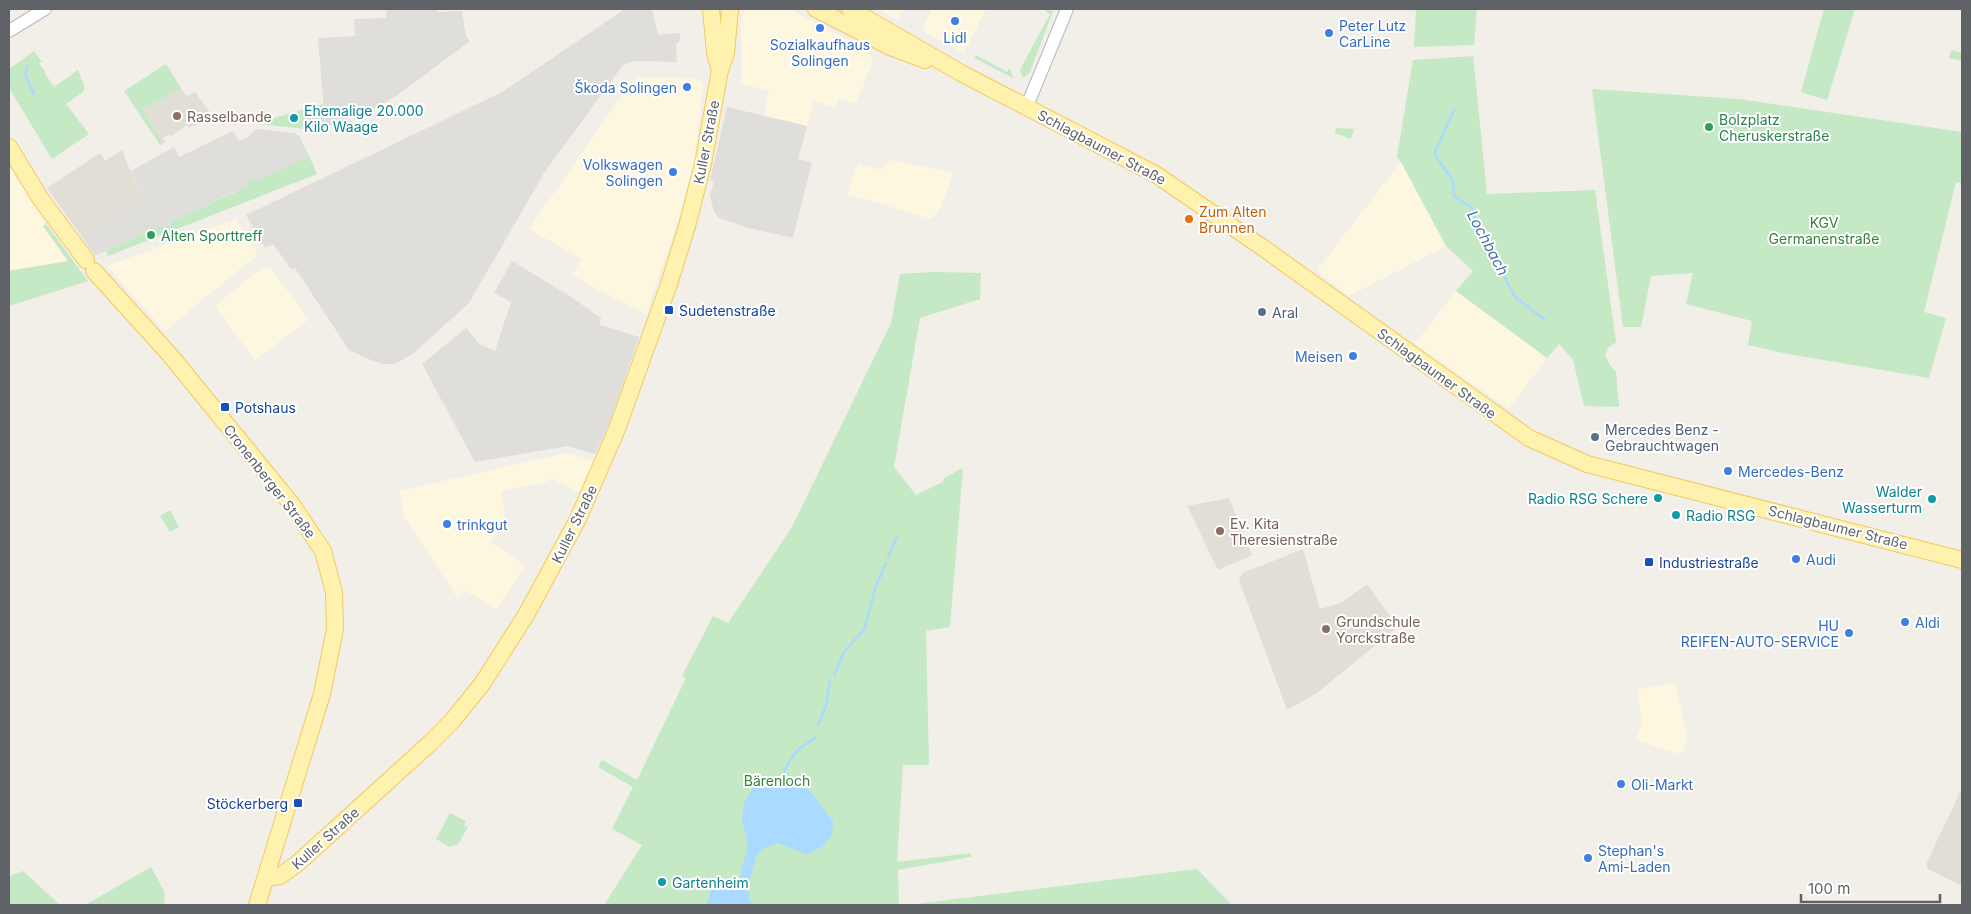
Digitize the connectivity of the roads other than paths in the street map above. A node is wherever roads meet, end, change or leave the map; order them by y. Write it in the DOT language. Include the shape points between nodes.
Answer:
graph roads {
  1 [pos="45,9"];
  2 [pos="711,9"];
  3 [pos="816,9"];
  4 [pos="850,9"];
  5 [pos="1067,9"];
  6 [pos="731,10"];
  7 [pos="9,31"];
  8 [pos="720,70"];
  9 [pos="961,73"];
  10 [pos="1026,106"];
  11 [pos="9,147"];
  12 [pos="1962,560"];
  13 [pos="266,878"];
  14 [pos="257,905"];
  1 -- 7 [label="street"];
  2 -- 8 [label="main road, Kuller Straße" via="714,53"];
  3 -- 9 [label="main road, Schlagbaumer Straße" via="888,46"];
  4 -- 9 [label="main road, Schlagbaumer Straße"];
  5 -- 10 [label="street"];
  6 -- 8 [label="main road, Kuller Straße" via="726,53"];
  8 -- 13 [label="main road, Kuller Straße" via="703,164 687,226 635,380 613,441 578,519 526,615 482,684 428,745 292,868 280,876"];
  9 -- 10 [label="main road, Schlagbaumer Straße"];
  10 -- 12 [label="main road, Schlagbaumer Straße" via="1155,174 1538,443 1587,464"];
  11 -- 13 [label="main road, Cronenberger Straße" via="40,198 90,266 170,355 264,468 323,551 334,592 335,629 322,694"];
  13 -- 14 [label="main road, Cronenberger Straße"];
}
